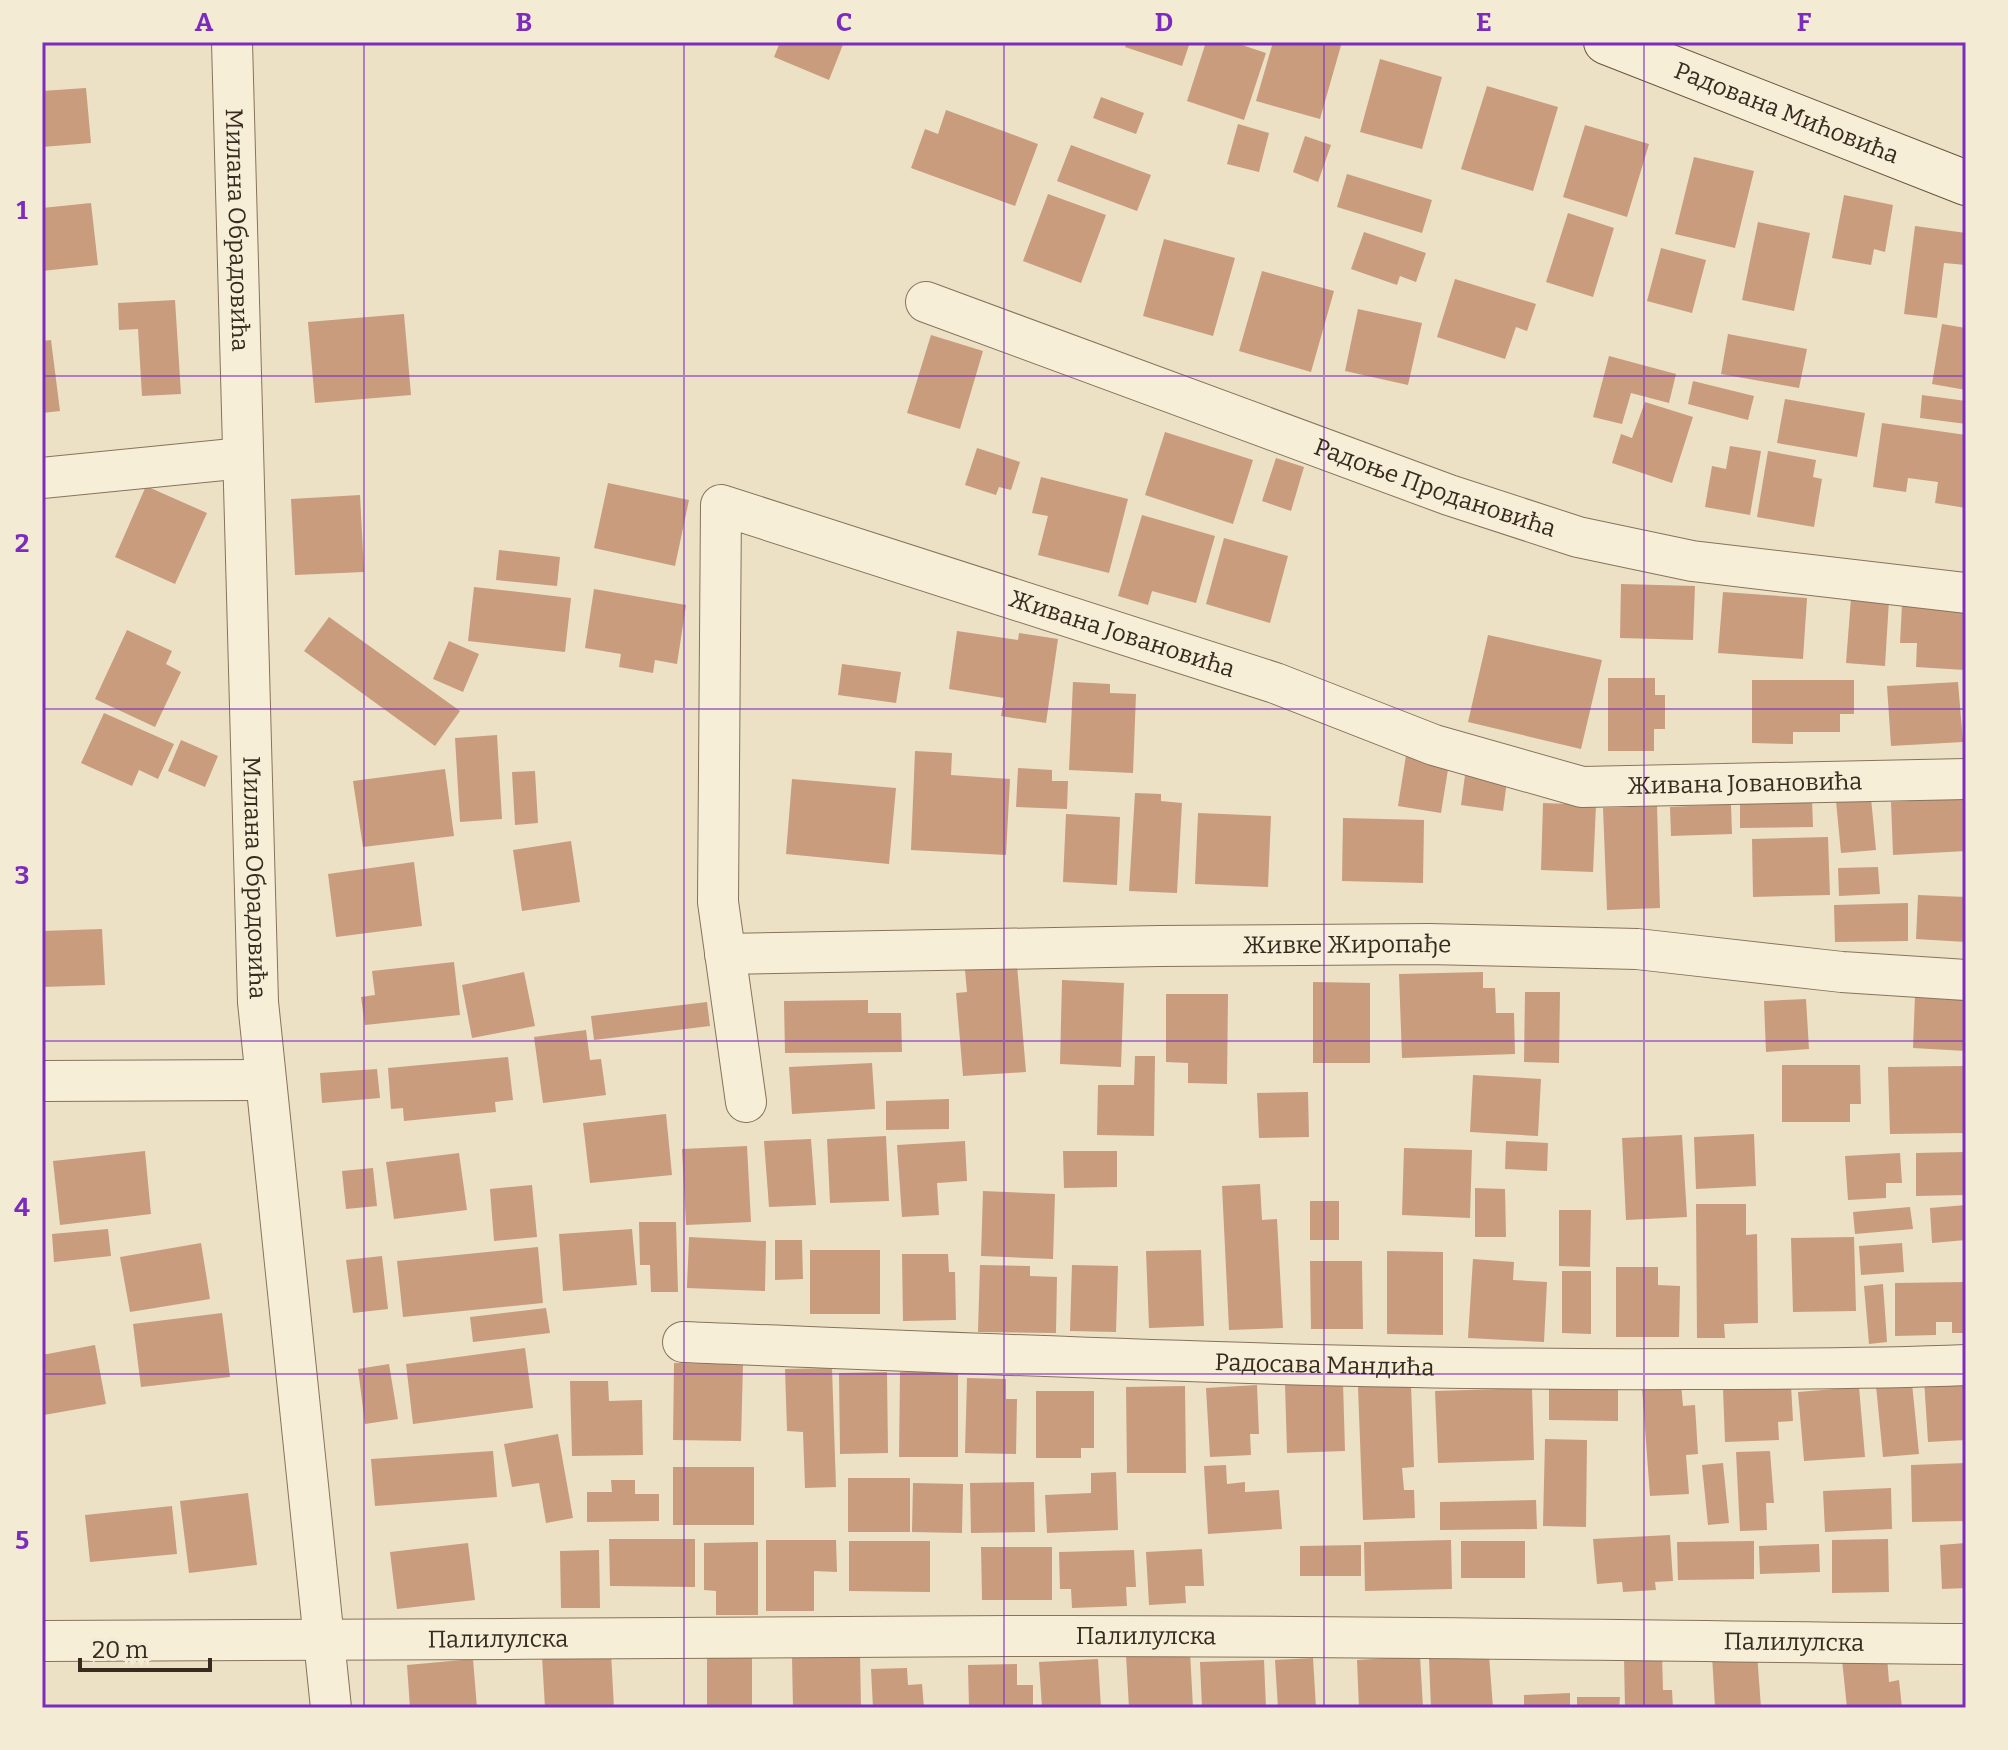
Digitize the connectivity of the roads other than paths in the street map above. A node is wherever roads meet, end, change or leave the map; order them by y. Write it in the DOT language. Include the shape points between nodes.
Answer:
graph roads {
  1 [pos="232,42"];
  2 [pos="1622,44"];
  3 [pos="1966,183"];
  4 [pos="926,302"];
  5 [pos="243,458"];
  6 [pos="42,478"];
  7 [pos="1966,593"];
  8 [pos="1966,779"];
  9 [pos="725,954"];
  10 [pos="1966,980"];
  11 [pos="265,1080"];
  12 [pos="42,1081"];
  13 [pos="746,1102"];
  14 [pos="683,1342"];
  15 [pos="1966,1365"];
  16 [pos="42,1641"];
  17 [pos="325,1641"];
  18 [pos="1966,1644"];
  19 [pos="331,1708"];
  1 -- 5 [label="street, Милана Обрадовића"];
  2 -- 3 [label="street, Радована Мићовића"];
  4 -- 7 [label="street, Радоње Продановића" via="1435,490 1578,537 1692,561"];
  5 -- 6 [label="street"];
  5 -- 11 [label="street, Милана Обрадовића" via="258,1002"];
  8 -- 9 [label="street, Живана Јовановића" via="1582,787 1434,745 1275,683 721,505 718,902"];
  9 -- 10 [label="street, Живке Жиропађе" via="1443,944 1637,949"];
  9 -- 13 [label="street"];
  11 -- 12 [label="street"];
  11 -- 17 [label="street, Милана Обрадовића"];
  14 -- 15 [label="street, Радосава Мандића" via="1277,1365 1579,1370"];
  16 -- 17 [label="street, Палилулска"];
  17 -- 18 [label="street, Палилулска" via="1055,1636"];
  17 -- 19 [label="street, Милана Обрадовића"];
}
